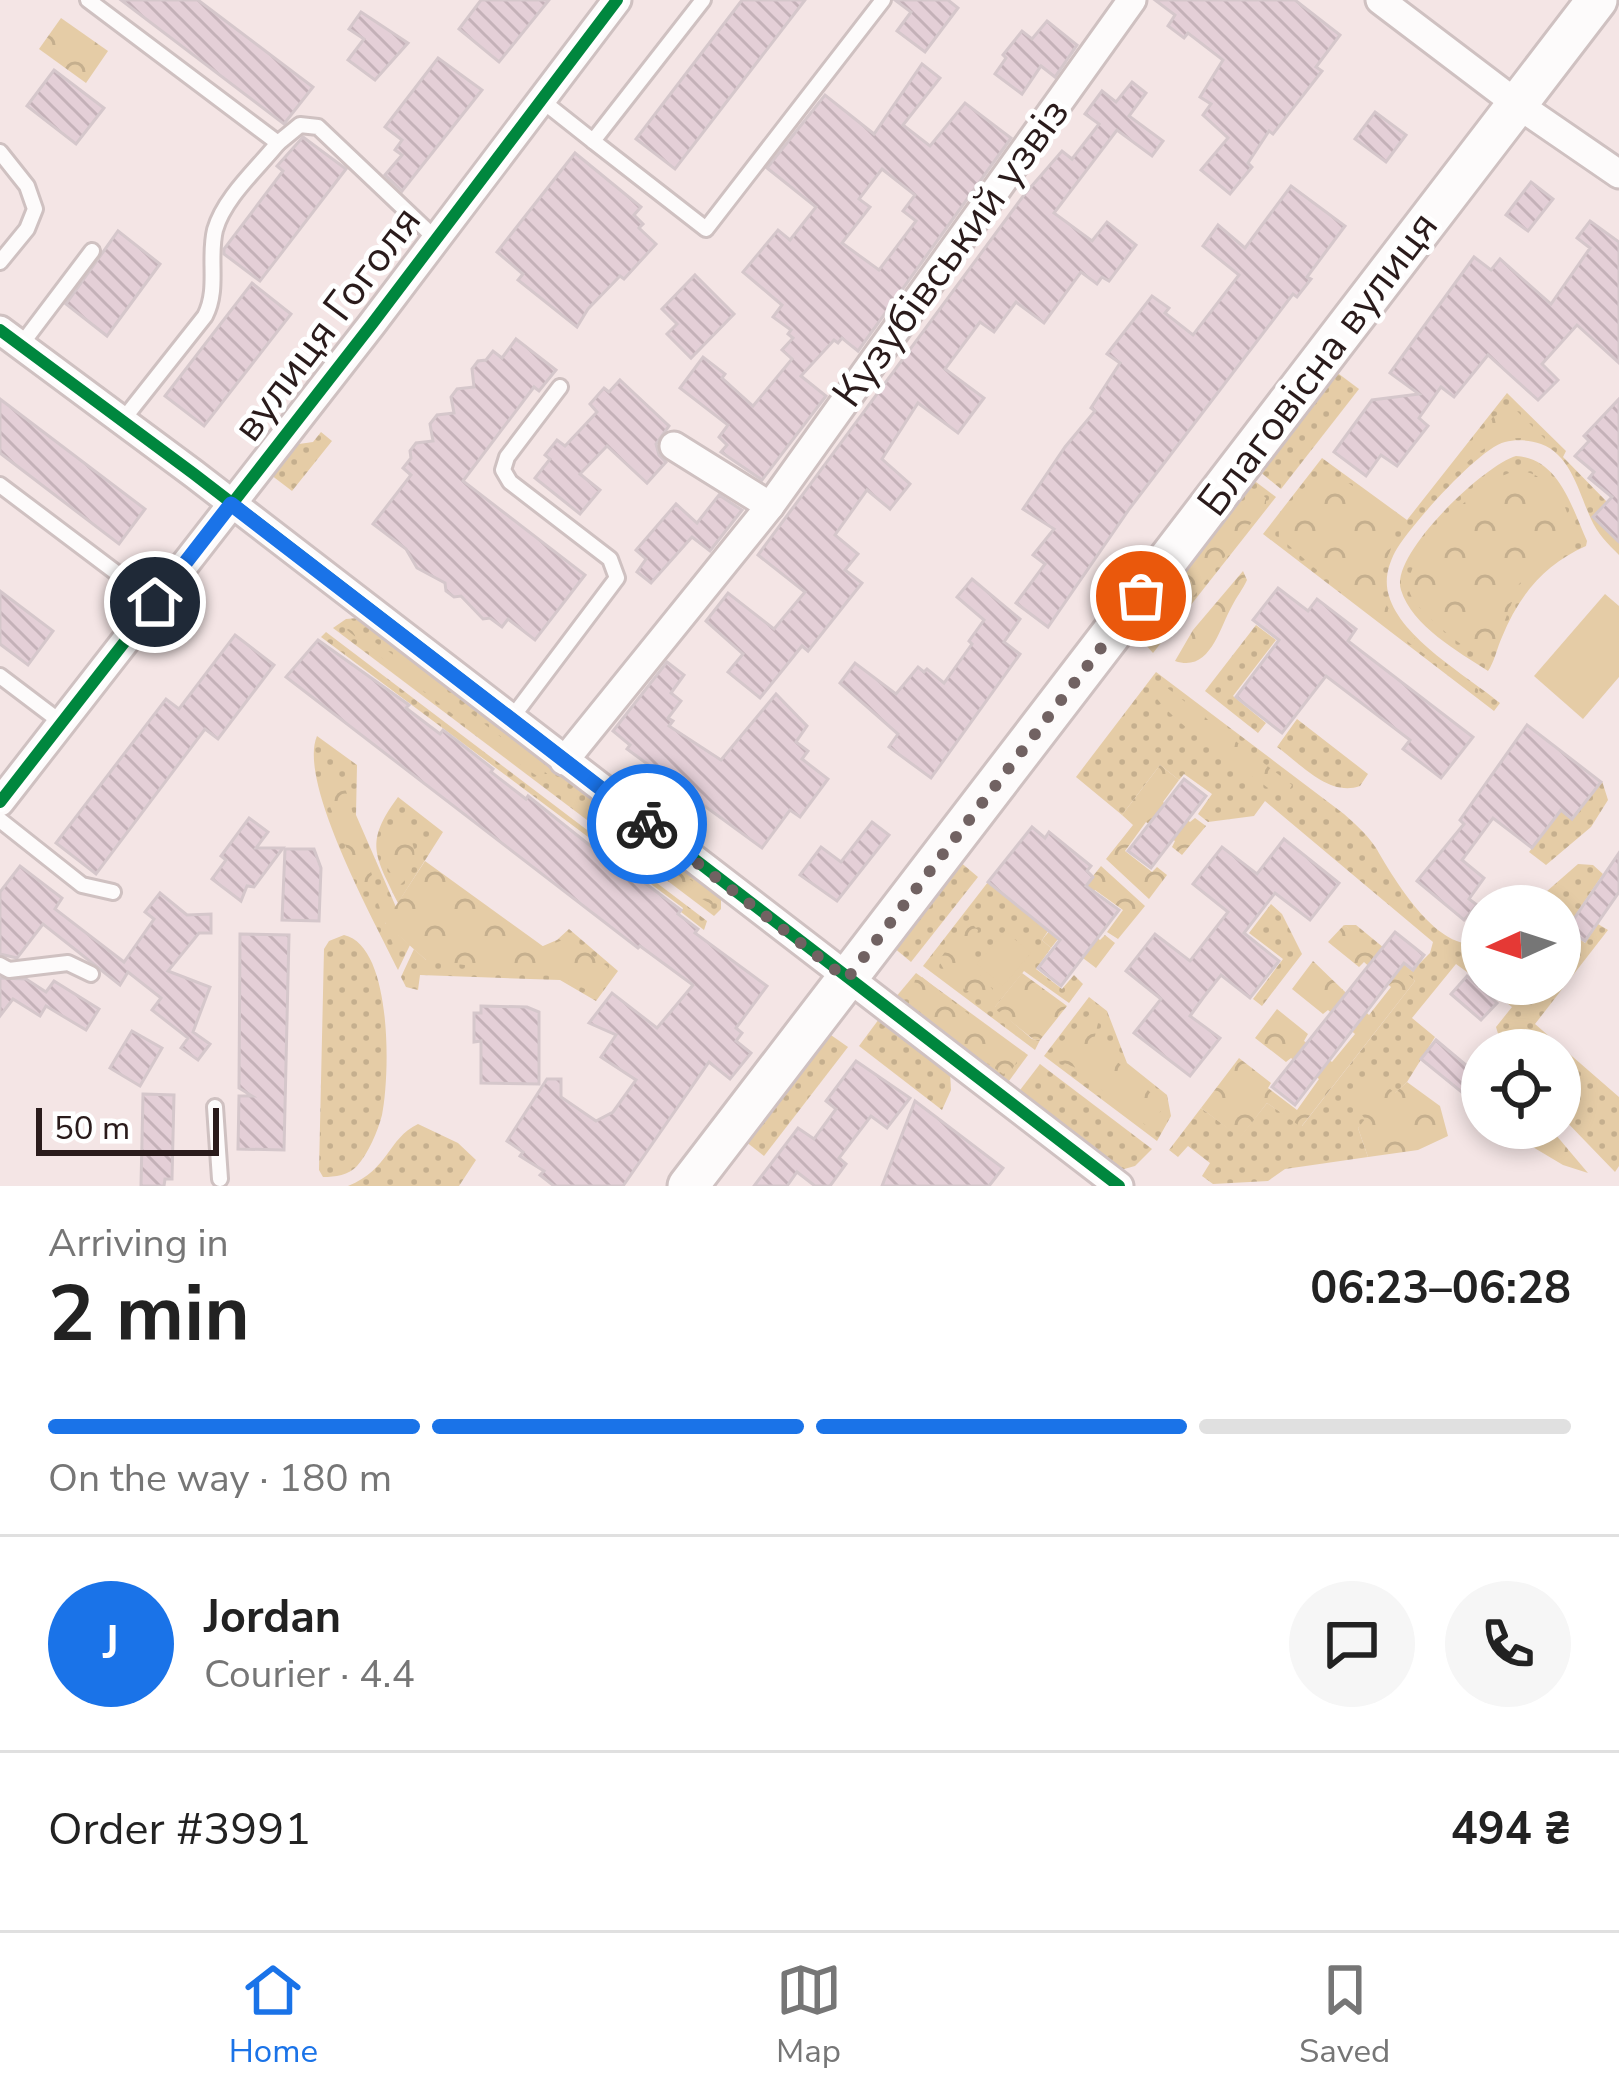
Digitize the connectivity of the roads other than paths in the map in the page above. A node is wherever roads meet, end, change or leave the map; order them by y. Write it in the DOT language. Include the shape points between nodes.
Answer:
graph roads {
  1 [pos="88,0"];
  2 [pos="617,0"];
  3 [pos="703,0"];
  4 [pos="883,0"];
  5 [pos="1132,0"];
  6 [pos="1380,0"];
  7 [pos="1597,0"];
  8 [pos="540,99"];
  9 [pos="1517,104"];
  10 [pos="593,141"];
  11 [pos="278,143"];
  12 [pos="0,152"];
  13 [pos="1619,174"];
  14 [pos="435,238"];
  15 [pos="92,251"];
  16 [pos="0,262"];
  17 [pos="10,338"];
  18 [pos="560,387"];
  19 [pos="122,421"];
  20 [pos="674,446"];
  21 [pos="0,485"];
  22 [pos="231,504"];
  23 [pos="770,506"];
  24 [pos="155,602"];
  25 [pos="0,676"];
  26 [pos="512,719"];
  27 [pos="62,723"];
  28 [pos="565,761"];
  29 [pos="0,802"];
  30 [pos="0,820"];
  31 [pos="113,892"];
  32 [pos="0,965"];
  33 [pos="91,974"];
  34 [pos="847,979"];
  35 [pos="215,1107"];
  36 [pos="220,1179"];
  37 [pos="688,1186"];
  38 [pos="1119,1186"];
  1 -- 11 [label="lane"];
  2 -- 8 [label="street, вулиця Гоголя"];
  3 -- 10 [label="lane"];
  4 -- 10 [label="lane" via="706,229"];
  5 -- 23 [label="street, Кузубівський узвіз"];
  6 -- 9 [label="street"];
  7 -- 9 [label="main road, Благовісна вулиця"];
  8 -- 10 [label="lane"];
  8 -- 14 [label="street, вулиця Гоголя"];
  9 -- 13 [label="street"];
  9 -- 34 [label="main road, Благовісна вулиця"];
  11 -- 14 [label="lane" via="300,125 318,127"];
  11 -- 19 [label="lane" via="219,219 205,316"];
  12 -- 16 [label="lane" via="35,208"];
  14 -- 22 [label="street, вулиця Гоголя"];
  15 -- 17 [label="lane"];
  17 -- 19 [label="street"];
  18 -- 26 [label="lane" via="503,470 610,559 617,578"];
  19 -- 22 [label="street"];
  20 -- 23 [label="street"];
  21 -- 24 [label="lane"];
  22 -- 24 [label="street, вулиця Гоголя"];
  22 -- 26 [label="street"];
  23 -- 28 [label="street, Кузубівський узвіз"];
  24 -- 27 [label="street, вулиця Гоголя"];
  25 -- 27 [label="lane"];
  26 -- 28 [label="street"];
  27 -- 29 [label="street, вулиця Гоголя"];
  28 -- 34 [label="street"];
  30 -- 31 [label="lane" via="82,886"];
  32 -- 33 [label="lane" via="68,963"];
  34 -- 37 [label="main road, Благовісна вулиця"];
  34 -- 38 [label="street"];
  35 -- 36 [label="lane"];
}
